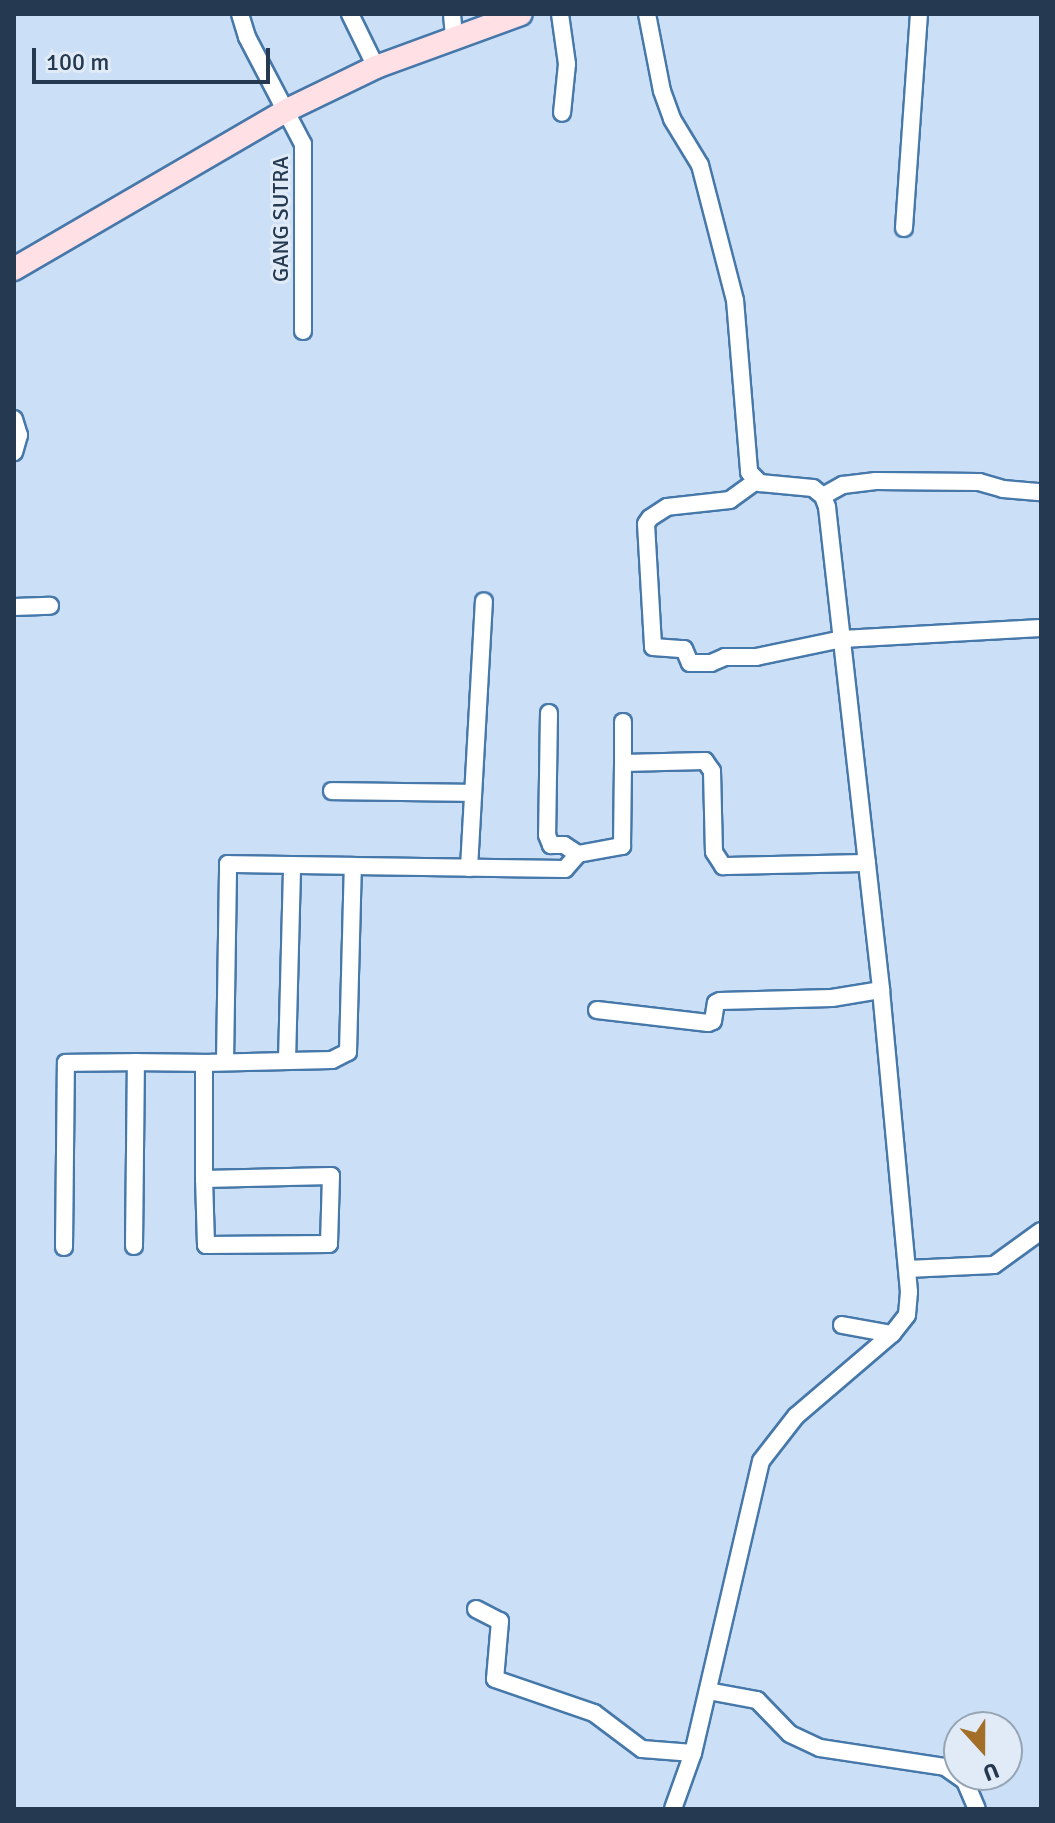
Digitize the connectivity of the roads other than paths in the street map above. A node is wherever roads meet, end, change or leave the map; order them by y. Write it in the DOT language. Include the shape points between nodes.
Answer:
graph roads {
  1 [pos="240,14"];
  2 [pos="350,14"];
  3 [pos="452,14"];
  4 [pos="521,14"];
  5 [pos="560,14"];
  6 [pos="647,14"];
  7 [pos="919,14"];
  8 [pos="454,38"];
  9 [pos="376,67"];
  10 [pos="285,111"];
  11 [pos="562,113"];
  12 [pos="904,228"];
  13 [pos="14,269"];
  14 [pos="303,331"];
  15 [pos="14,419"];
  16 [pos="14,452"];
  17 [pos="756,481"];
  18 [pos="1041,492"];
  19 [pos="823,496"];
  20 [pos="484,601"];
  21 [pos="50,606"];
  22 [pos="14,607"];
  23 [pos="1041,628"];
  24 [pos="842,639"];
  25 [pos="549,713"];
  26 [pos="623,722"];
  27 [pos="623,763"];
  28 [pos="332,791"];
  29 [pos="473,793"];
  30 [pos="547,835"];
  31 [pos="578,854"];
  32 [pos="867,863"];
  33 [pos="292,865"];
  34 [pos="353,866"];
  35 [pos="469,868"];
  36 [pos="546,868"];
  37 [pos="881,990"];
  38 [pos="597,1010"];
  39 [pos="287,1061"];
  40 [pos="136,1062"];
  41 [pos="225,1062"];
  42 [pos="204,1063"];
  43 [pos="204,1179"];
  44 [pos="1041,1231"];
  45 [pos="134,1246"];
  46 [pos="64,1247"];
  47 [pos="907,1269"];
  48 [pos="842,1325"];
  49 [pos="892,1334"];
  50 [pos="476,1609"];
  51 [pos="708,1691"];
  52 [pos="693,1753"];
  53 [pos="673,1809"];
  54 [pos="977,1809"];
  1 -- 10 [label="street, GANG SUTRA"];
  2 -- 9 [label="street"];
  3 -- 8 [label="street"];
  4 -- 8 [label="main road"];
  5 -- 11 [label="street" via="567,64"];
  6 -- 17 [label="street" via="662,91 700,165 735,300 748,466"];
  7 -- 12 [label="street"];
  8 -- 9 [label="main road"];
  9 -- 10 [label="main road"];
  10 -- 13 [label="main road"];
  10 -- 14 [label="street, GANG SUTRA" via="298,130 306,160"];
  15 -- 16 [label="street" via="19,435"];
  17 -- 19 [label="street" via="813,488"];
  17 -- 24 [label="street" via="730,500 667,507 646,524 652,646 685,649 693,664"];
  18 -- 19 [label="street" via="979,482 876,481 843,485"];
  19 -- 24 [label="street"];
  20 -- 29 [label="street"];
  21 -- 22 [label="street"];
  23 -- 24 [label="street"];
  24 -- 32 [label="street"];
  25 -- 30 [label="street"];
  26 -- 27 [label="street"];
  27 -- 31 [label="street" via="622,846"];
  27 -- 32 [label="street" via="705,761 712,771 714,852 723,866"];
  28 -- 29 [label="street"];
  29 -- 35 [label="street"];
  30 -- 31 [label="street" via="551,845 564,845"];
  30 -- 36 [label="street"];
  31 -- 36 [label="street" via="565,869"];
  32 -- 37 [label="street"];
  33 -- 34 [label="street"];
  33 -- 39 [label="street"];
  33 -- 41 [label="street" via="228,864"];
  34 -- 35 [label="street"];
  34 -- 39 [label="street" via="348,1052 332,1060"];
  35 -- 36 [label="street"];
  37 -- 38 [label="street" via="832,998 720,1001 708,1023"];
  37 -- 47 [label="street"];
  39 -- 41 [label="street"];
  40 -- 42 [label="street"];
  40 -- 45 [label="street"];
  40 -- 46 [label="street" via="66,1063"];
  41 -- 42 [label="street"];
  42 -- 43 [label="street"];
  43 -- 43 [label="street" via="331,1176 329,1244 206,1245"];
  44 -- 47 [label="street" via="994,1265"];
  47 -- 49 [label="street" via="907,1315"];
  48 -- 49 [label="street"];
  49 -- 51 [label="street" via="796,1416 761,1461"];
  50 -- 52 [label="street" via="500,1621 495,1679 594,1713 642,1749"];
  51 -- 52 [label="street"];
  51 -- 54 [label="street" via="757,1700 790,1734 820,1748 945,1767 965,1781"];
  52 -- 53 [label="street"];
}
